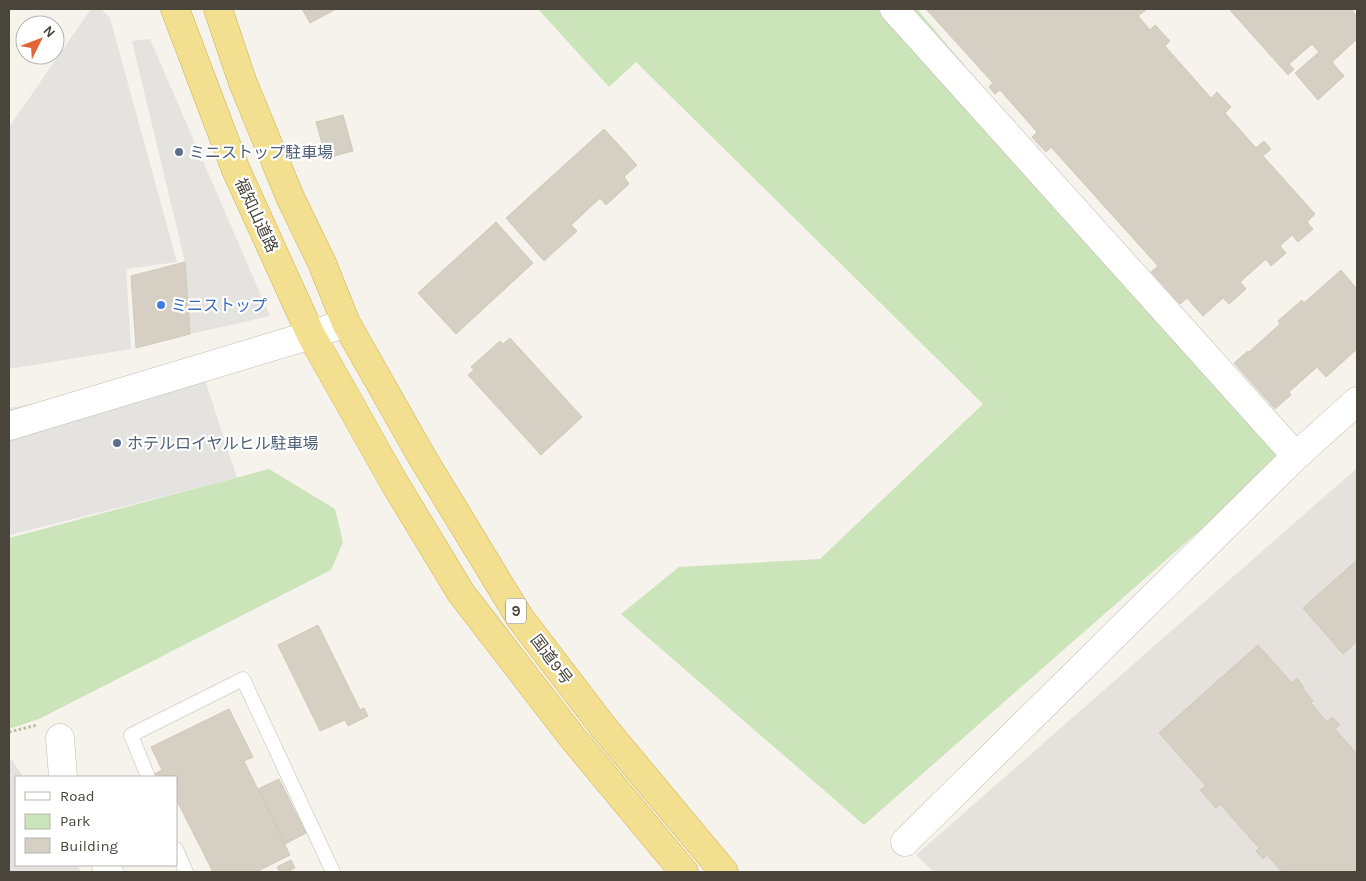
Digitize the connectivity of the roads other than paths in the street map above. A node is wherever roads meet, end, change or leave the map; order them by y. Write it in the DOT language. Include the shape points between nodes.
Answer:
graph roads {
  1 [pos="175,9"];
  2 [pos="218,9"];
  3 [pos="894,9"];
  4 [pos="346,323"];
  5 [pos="311,335"];
  6 [pos="1357,401"];
  7 [pos="9,426"];
  8 [pos="1296,456"];
  9 [pos="60,738"];
  10 [pos="63,776"];
  11 [pos="148,776"];
  12 [pos="905,842"];
  13 [pos="178,854"];
  14 [pos="186,872"];
  15 [pos="333,872"];
  16 [pos="684,872"];
  17 [pos="724,872"];
  1 -- 5 [label="highway, 福知山道路 / 9" via="236,170"];
  2 -- 4 [label="highway, 9" via="243,82"];
  3 -- 8 [label="street"];
  4 -- 5 [label="street"];
  4 -- 17 [label="highway, 国道9号 / 9" via="422,458 520,618 604,728"];
  5 -- 7 [label="street"];
  5 -- 16 [label="highway, 国道9号 / 9" via="395,484 461,592 572,737"];
  6 -- 8 [label="street"];
  8 -- 12 [label="street"];
  9 -- 10 [label="street"];
  11 -- 15 [label="lane" via="131,735 242,679"];
  13 -- 14 [label="lane"];
}
